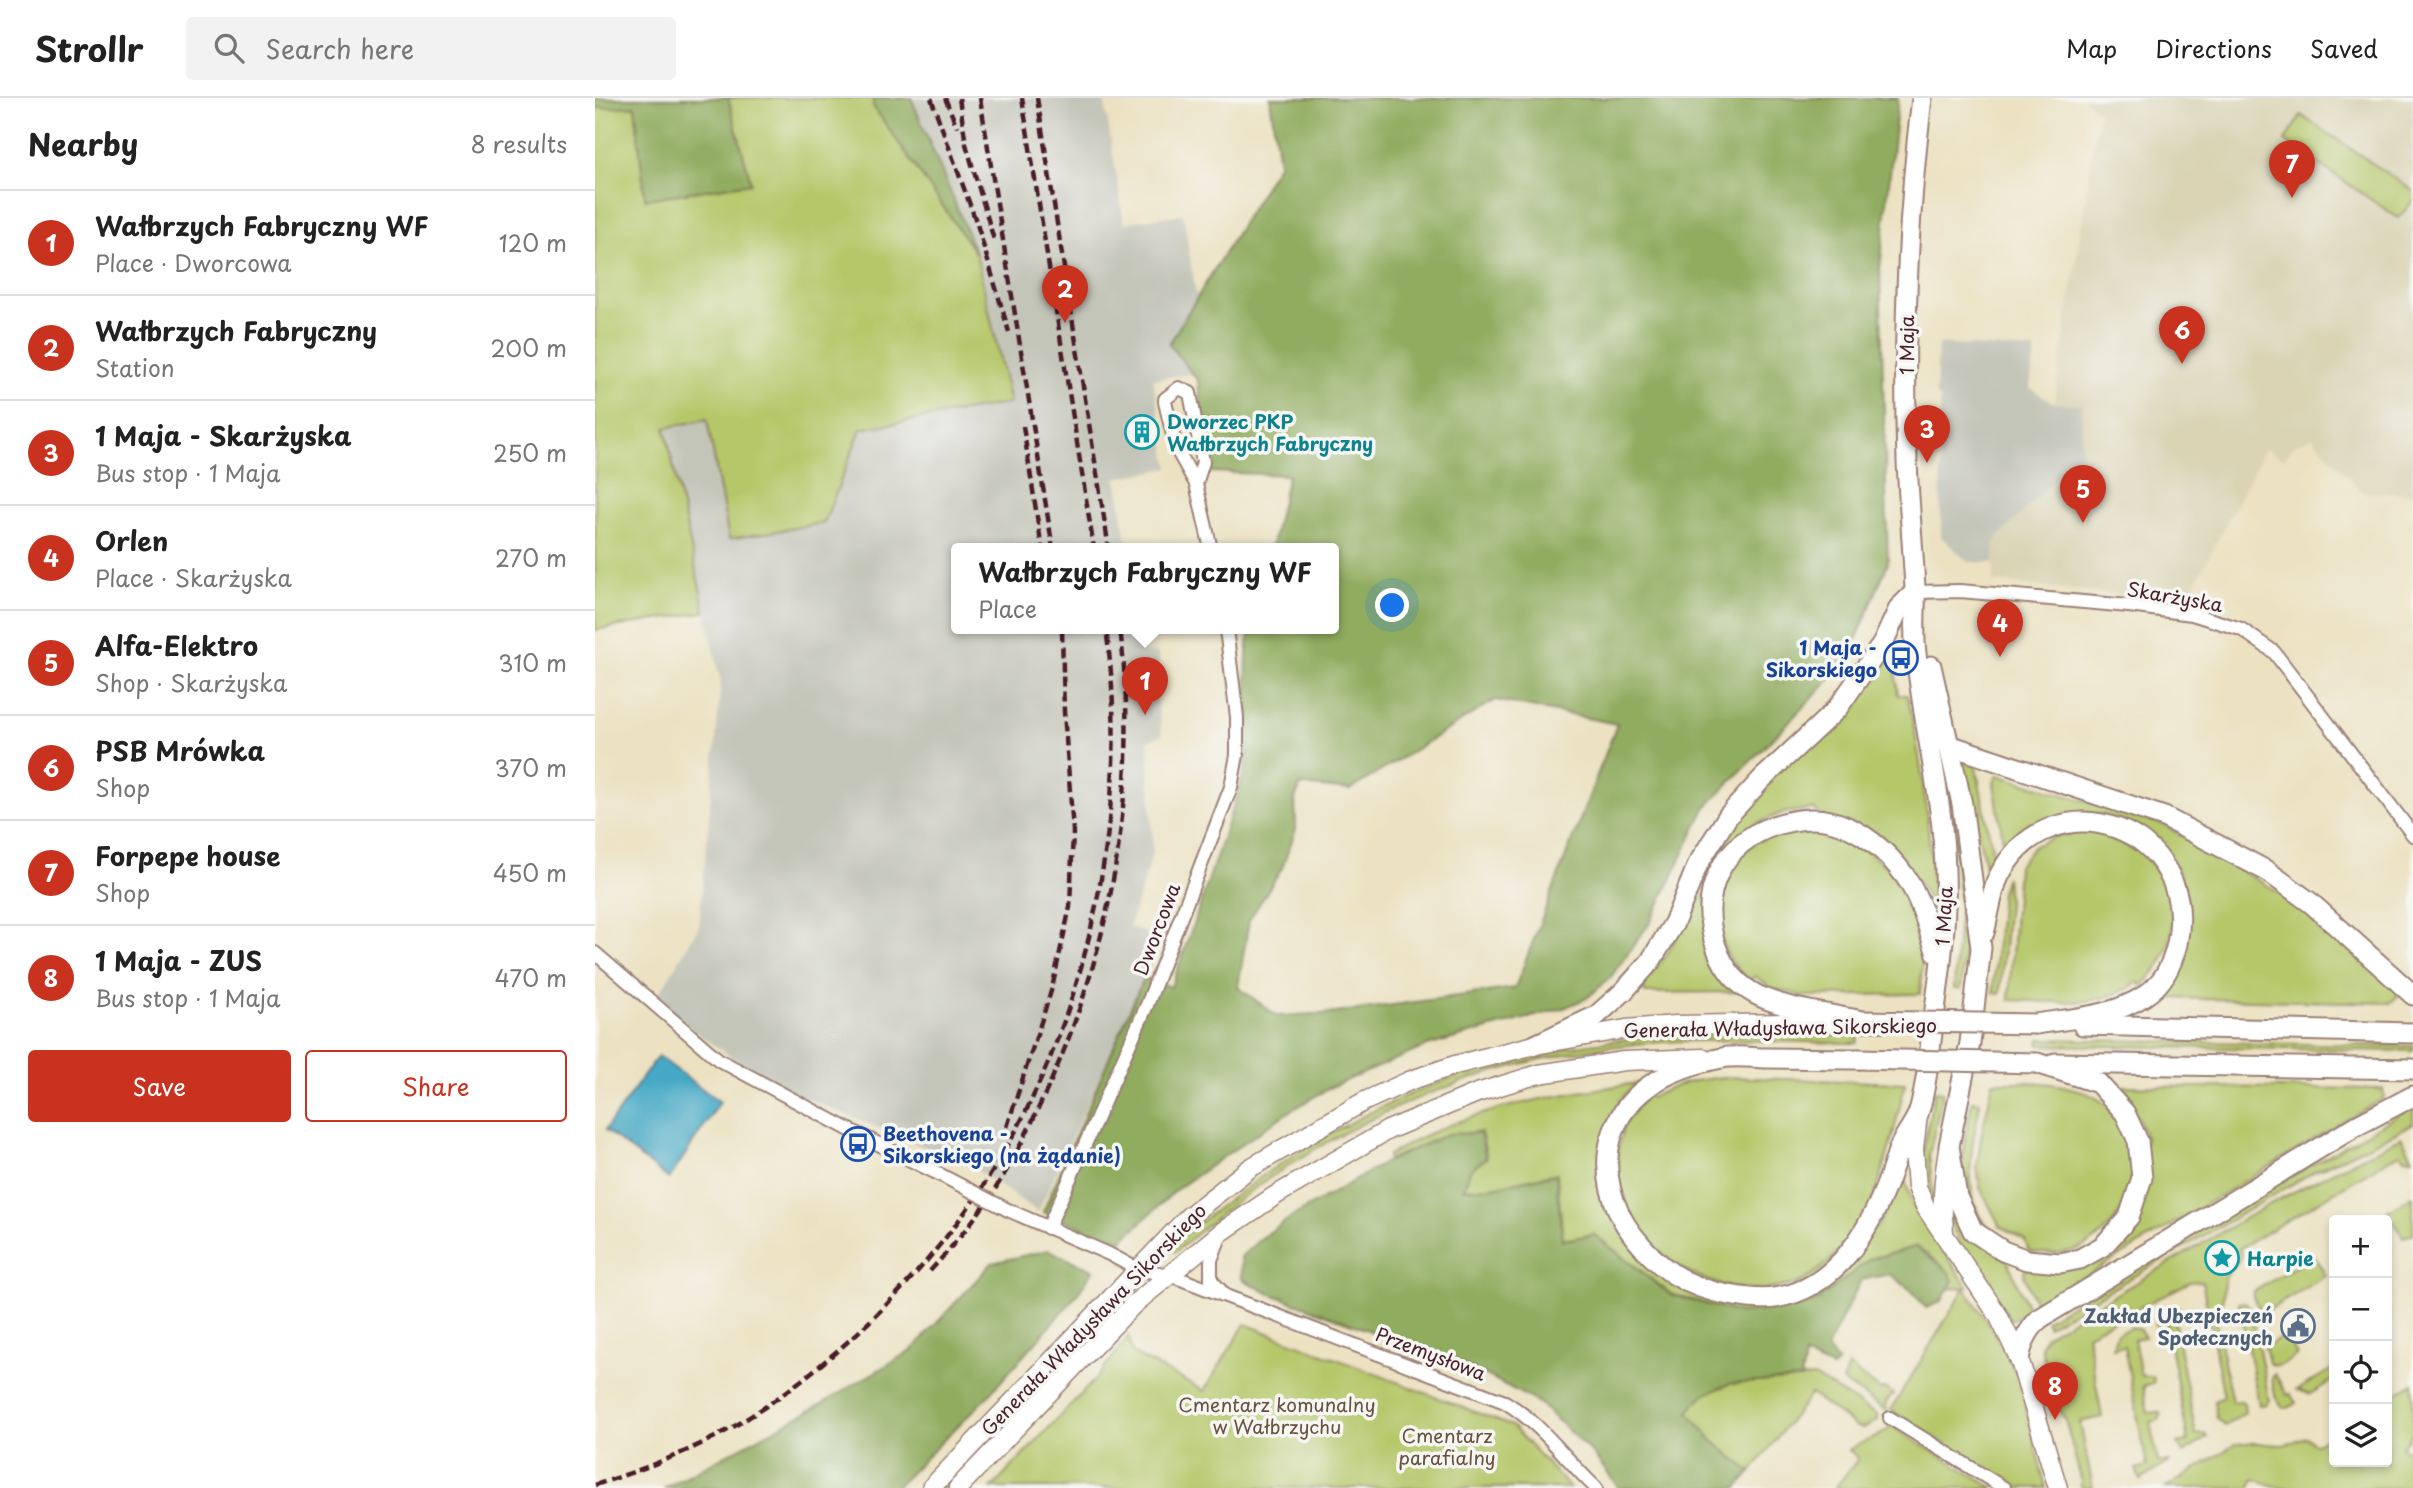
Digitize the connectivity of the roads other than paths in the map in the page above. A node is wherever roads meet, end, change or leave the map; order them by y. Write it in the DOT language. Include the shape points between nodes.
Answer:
graph roads {
  1 [pos="1922,98"];
  2 [pos="1196,484"];
  3 [pos="1210,543"];
  4 [pos="1915,592"];
  5 [pos="1227,634"];
  6 [pos="1949,744"];
  7 [pos="2413,835"];
  8 [pos="1981,948"];
  9 [pos="595,953"];
  10 [pos="1941,966"];
  11 [pos="2413,995"];
  12 [pos="1862,1021"];
  13 [pos="2036,1024"];
  14 [pos="2413,1033"];
  15 [pos="1535,1045"];
  16 [pos="1724,1057"];
  17 [pos="2037,1063"];
  18 [pos="2413,1069"];
  19 [pos="2413,1096"];
  20 [pos="1918,1114"];
  21 [pos="1949,1146"];
  22 [pos="1048,1228"];
  23 [pos="1223,1231"];
  24 [pos="1944,1233"];
  25 [pos="1137,1269"];
  26 [pos="1170,1275"];
  27 [pos="1225,1296"];
  28 [pos="2019,1358"];
  29 [pos="1890,1418"];
  30 [pos="930,1488"];
  31 [pos="958,1488"];
  32 [pos="1596,1488"];
  33 [pos="2004,1488"];
  34 [pos="2058,1488"];
  1 -- 4 [label="main road, 1 Maja" via="1910,205 1905,337"];
  2 -- 2 [label="street" via="1203,462 1190,393 1179,388 1165,399 1176,448"];
  2 -- 3 [label="street"];
  4 -- 6 [label="main road, 1 Maja"];
  4 -- 7 [label="street, Skarżyska" via="1973,592 2139,607 2192,614 2241,629 2274,652"];
  4 -- 10 [label="main road, 1 Maja" via="1916,654 1940,806 1945,872"];
  4 -- 15 [label="main road" via="1899,608 1883,643 1837,709 1728,816 1698,864 1674,923 1650,962 1596,1016"];
  5 -- 22 [label="street, Dworcowa" via="1237,717 1231,787 1147,1004"];
  6 -- 8 [label="main road, 1 Maja" via="1962,804"];
  6 -- 11 [label="main road" via="2164,817 2267,871 2311,903"];
  8 -- 13 [label="main road" via="1997,879 2033,837 2074,823 2098,823 2136,837 2165,864 2179,910 2172,967 2145,996 2117,1010"];
  8 -- 21 [label="main road, 1 Maja" via="1970,1043"];
  9 -- 22 [label="street, Przemysłowa, bridge" via="719,1060"];
  10 -- 12 [label="main road" via="1906,877 1865,836 1828,820 1808,818 1787,821 1742,841 1715,877 1709,910 1716,947 1726,967 1754,993"];
  10 -- 20 [label="main road, 1 Maja"];
  12 -- 13 [label="main road, Generała Władysława Sikorskiego, bridge"];
  12 -- 15 [label="main road, Generała Władysława Sikorskiego" via="1626,1028"];
  13 -- 14 [label="main road, Generała Władysława Sikorskiego"];
  15 -- 25 [label="main road, Generała Władysława Sikorskiego" via="1455,1065 1363,1102 1250,1168 1189,1216"];
  16 -- 17 [label="main road, Generała Władysława Sikorskiego, bridge"];
  16 -- 20 [label="main road" via="1669,1073 1649,1084 1629,1102 1608,1149 1614,1200 1627,1228 1668,1272 1709,1291 1756,1300 1780,1297 1811,1287 1842,1261 1880,1204 1899,1147"];
  16 -- 23 [label="main road, Generała Władysława Sikorskiego" via="1571,1068 1476,1093 1388,1130"];
  17 -- 18 [label="main road, Generała Władysława Sikorskiego"];
  17 -- 21 [label="main road" via="2098,1083 2125,1113 2138,1141 2142,1178 2129,1217 2103,1246 2080,1259 2060,1263 2028,1260 2003,1251 1973,1231 1964,1215"];
  19 -- 28 [label="main road" via="2355,1126 2039,1319 2028,1330"];
  20 -- 24 [label="main road, 1 Maja" via="1914,1149 1917,1186"];
  21 -- 24 [label="main road, 1 Maja" via="1941,1204"];
  22 -- 25 [label="street, Przemysłowa"];
  23 -- 26 [label="main road, Generała Władysława Sikorskiego"];
  23 -- 27 [label="street" via="1210,1260 1211,1280"];
  24 -- 28 [label="main road, 1 Maja" via="1998,1315"];
  25 -- 26 [label="street, Przemysłowa"];
  25 -- 30 [label="main road, Generała Władysława Sikorskiego"];
  26 -- 27 [label="street, Przemysłowa"];
  26 -- 31 [label="main road, Generała Władysława Sikorskiego" via="1127,1311"];
  27 -- 32 [label="street, Przemysłowa" via="1504,1402 1552,1439"];
  28 -- 34 [label="main road, 1 Maja"];
  29 -- 33 [label="street"];
}
